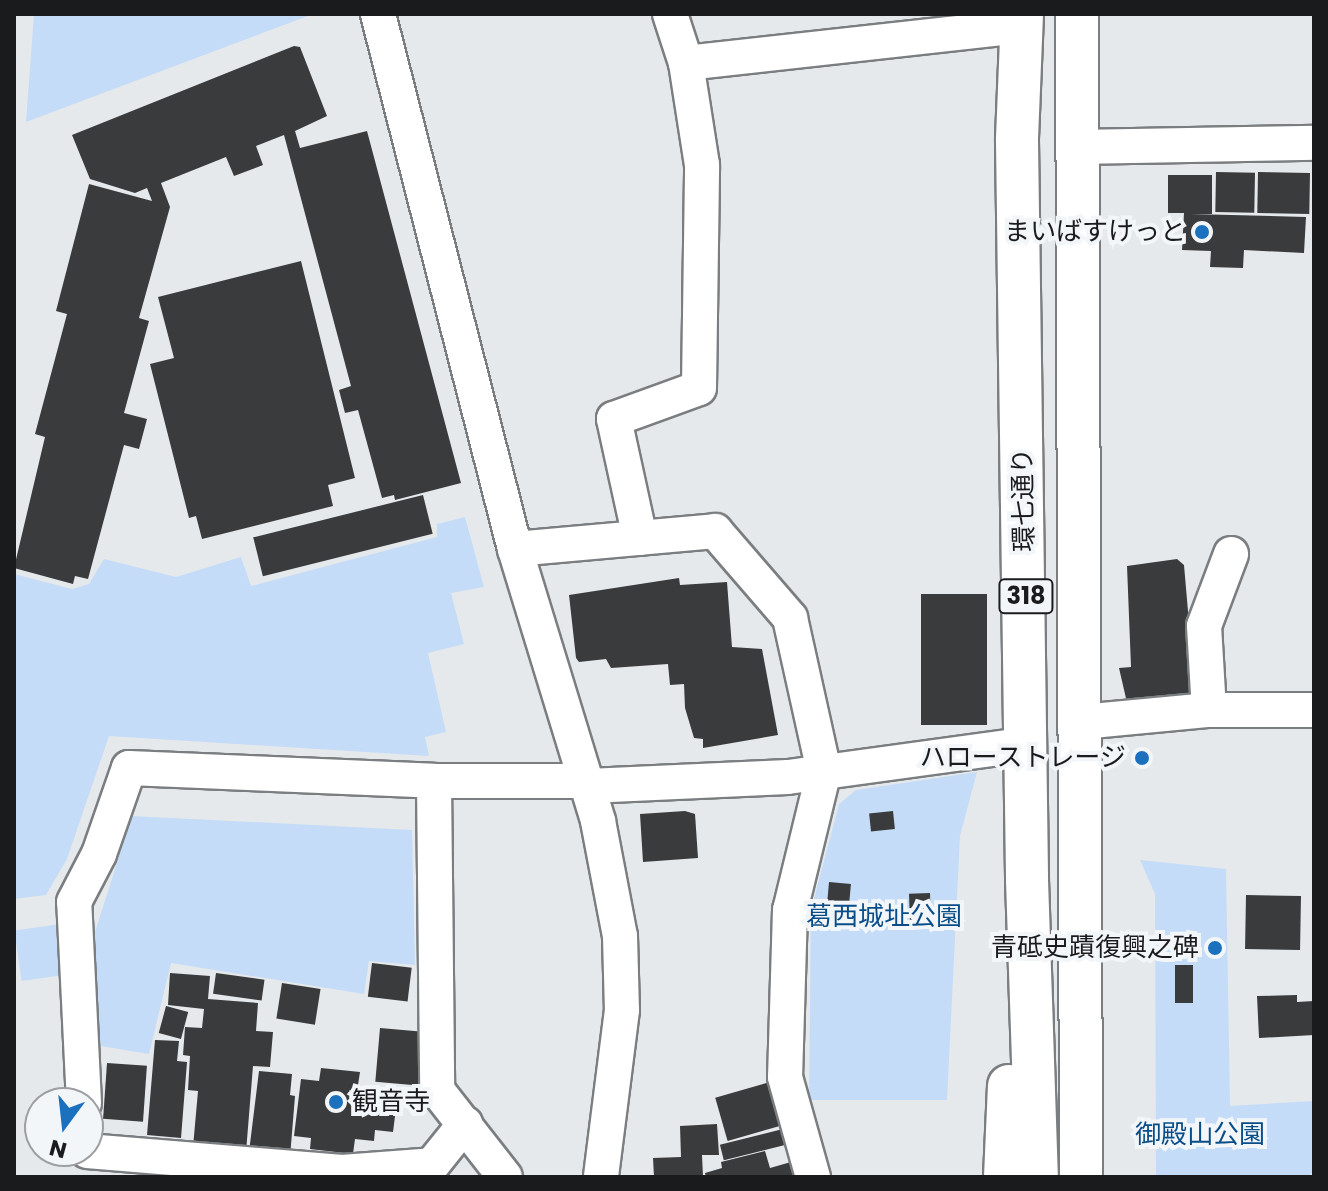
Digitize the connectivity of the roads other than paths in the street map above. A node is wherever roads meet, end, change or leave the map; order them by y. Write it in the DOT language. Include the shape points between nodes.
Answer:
graph roads {
  1 [pos="378,14"];
  2 [pos="670,14"];
  3 [pos="1077,14"];
  4 [pos="1022,20"];
  5 [pos="686,63"];
  6 [pos="1314,143"];
  7 [pos="1078,147"];
  8 [pos="640,538"];
  9 [pos="515,549"];
  10 [pos="1231,554"];
  11 [pos="1209,710"];
  12 [pos="1314,710"];
  13 [pos="1081,722"];
  14 [pos="1029,744"];
  15 [pos="824,771"];
  16 [pos="434,781"];
  17 [pos="587,783"];
  18 [pos="1083,865"];
  19 [pos="1027,880"];
  20 [pos="83,1087"];
  21 [pos="465,1124"];
  22 [pos="104,1152"];
  23 [pos="444,1165"];
  24 [pos="505,1177"];
  25 [pos="601,1177"];
  26 [pos="813,1177"];
  27 [pos="1005,1177"];
  28 [pos="1037,1177"];
  29 [pos="1081,1177"];
  30 [pos="1108,1177"];
  1 -- 9 [label="street"];
  2 -- 5 [label="street"];
  3 -- 7 [label="main road, 環七通り / 318"];
  4 -- 5 [label="street"];
  4 -- 14 [label="main road, 環七通り / 318" via="1017,141"];
  5 -- 8 [label="street" via="702,165 699,388 614,419"];
  6 -- 7 [label="street"];
  7 -- 13 [label="main road, 環七通り / 318"];
  8 -- 9 [label="street"];
  8 -- 15 [label="street" via="715,531 790,618"];
  9 -- 17 [label="street"];
  10 -- 11 [label="street" via="1204,626"];
  11 -- 12 [label="street"];
  11 -- 13 [label="street"];
  13 -- 18 [label="main road, 環七通り / 318"];
  14 -- 15 [label="street"];
  14 -- 19 [label="main road, 環七通り / 318"];
  15 -- 17 [label="street"];
  15 -- 26 [label="street" via="790,910 785,1077"];
  16 -- 17 [label="street"];
  16 -- 20 [label="street" via="129,768 99,854 74,902"];
  16 -- 21 [label="street" via="437,1090"];
  17 -- 25 [label="street" via="608,861 620,936 622,1010"];
  18 -- 29 [label="main road, 環七通り / 318"];
  18 -- 30 [label="main road"];
  19 -- 27 [label="main road"];
  19 -- 28 [label="main road, 環七通り / 318"];
  21 -- 23 [label="street"];
  21 -- 24 [label="street"];
  22 -- 23 [label="street" via="342,1172"];
}
